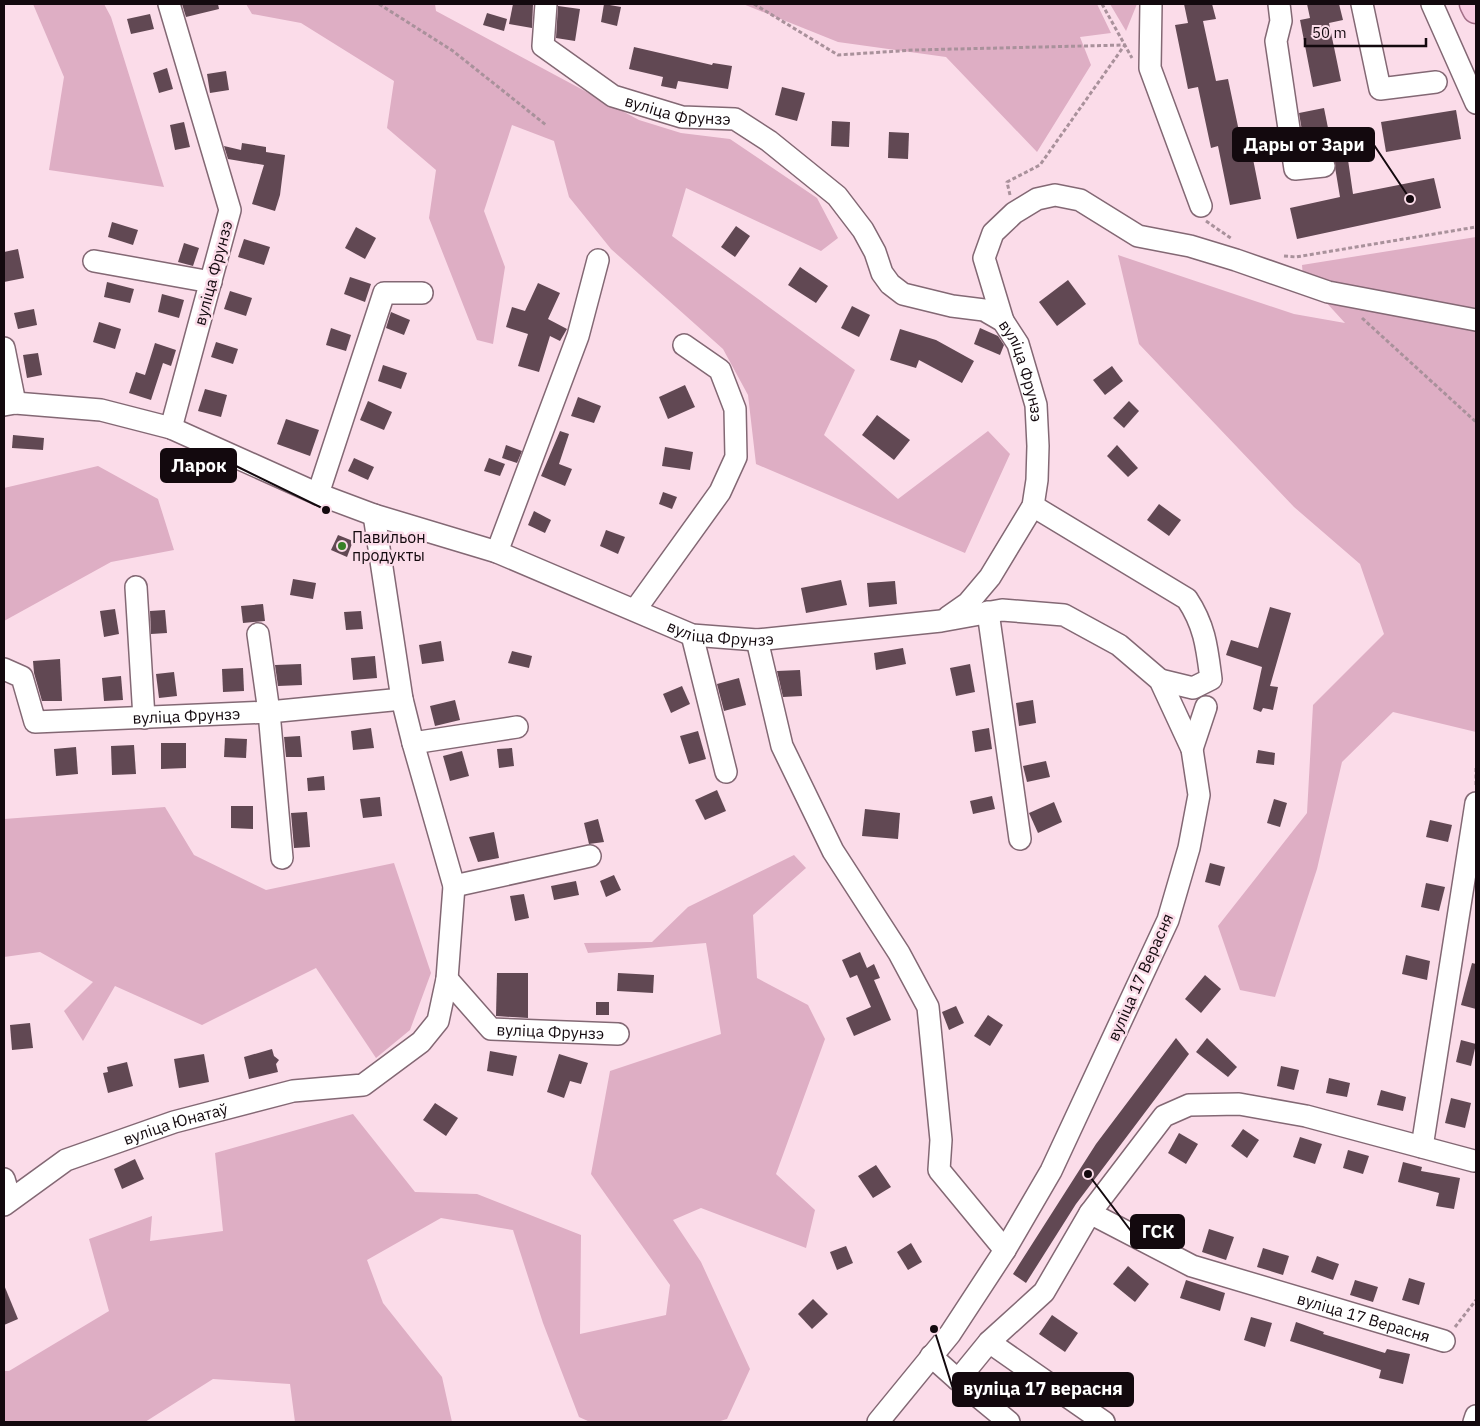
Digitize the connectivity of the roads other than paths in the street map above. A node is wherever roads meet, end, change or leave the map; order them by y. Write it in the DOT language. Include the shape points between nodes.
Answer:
graph roads {
  1 [pos="169,4"];
  2 [pos="546,4"];
  3 [pos="1151,4"];
  4 [pos="1279,4"];
  5 [pos="1362,4"];
  6 [pos="1432,4"];
  7 [pos="1473,4"];
  8 [pos="1476,10"];
  9 [pos="1436,82"];
  10 [pos="1476,103"];
  11 [pos="1324,166"];
  12 [pos="1201,206"];
  13 [pos="598,260"];
  14 [pos="94,261"];
  15 [pos="211,282"];
  16 [pos="422,293"];
  17 [pos="1476,320"];
  18 [pos="1003,321"];
  19 [pos="684,345"];
  20 [pos="4,348"];
  21 [pos="9,404"];
  22 [pos="171,428"];
  23 [pos="318,494"];
  24 [pos="1032,506"];
  25 [pos="374,515"];
  26 [pos="497,552"];
  27 [pos="136,587"];
  28 [pos="635,610"];
  29 [pos="988,612"];
  30 [pos="941,621"];
  31 [pos="258,634"];
  32 [pos="692,635"];
  33 [pos="757,640"];
  34 [pos="4,669"];
  35 [pos="1160,680"];
  36 [pos="402,699"];
  37 [pos="1206,706"];
  38 [pos="268,712"];
  39 [pos="144,718"];
  40 [pos="517,727"];
  41 [pos="413,743"];
  42 [pos="1192,749"];
  43 [pos="726,772"];
  44 [pos="1476,803"];
  45 [pos="1020,839"];
  46 [pos="590,856"];
  47 [pos="282,858"];
  48 [pos="454,886"];
  49 [pos="447,979"];
  50 [pos="618,1034"];
  51 [pos="1422,1147"];
  52 [pos="1474,1161"];
  53 [pos="5,1195"];
  54 [pos="1090,1213"];
  55 [pos="1005,1250"];
  56 [pos="1444,1341"];
  57 [pos="989,1342"];
  58 [pos="930,1356"];
  59 [pos="958,1380"];
  60 [pos="1476,1416"];
  61 [pos="878,1422"];
  62 [pos="1008,1422"];
  63 [pos="1104,1422"];
  64 [pos="1474,1422"];
  1 -- 15 [label="street, вуліца Фрунзэ" via="230,210"];
  2 -- 18 [label="street, вуліца Фрунзэ" via="543,46 613,96 682,117 735,119 769,140 837,196 863,230 882,273 903,294 984,310"];
  3 -- 12 [label="street" via="1150,68"];
  4 -- 11 [label="street" via="1281,21 1276,41 1295,170"];
  5 -- 9 [label="street" via="1380,89"];
  6 -- 10 [label="street"];
  7 -- 8 [label="main road"];
  13 -- 26 [label="street" via="578,336"];
  14 -- 15 [label="street"];
  15 -- 22 [label="street, вуліца Фрунзэ"];
  16 -- 23 [label="street" via="384,293"];
  17 -- 18 [label="street" via="1328,292 1190,246 1138,236 1080,200 1055,195 1037,199 1014,213 992,233 984,258"];
  18 -- 24 [label="street, вуліца Фрунзэ" via="1018,344 1036,405 1037,471"];
  19 -- 28 [label="street" via="720,370 735,409 736,457 720,492"];
  20 -- 21 [label="street, вуліца Фрунзэ"];
  21 -- 22 [label="street, вуліца Фрунзэ" via="101,410"];
  22 -- 23 [label="street, вуліца Фрунзэ"];
  23 -- 25 [label="street, вуліца Фрунзэ"];
  24 -- 30 [label="street, вуліца Фрунзэ" via="990,577 968,603"];
  24 -- 35 [label="street" via="1187,599 1205,635 1211,679 1193,688"];
  25 -- 26 [label="street, вуліца Фрунзэ"];
  25 -- 36 [label="street"];
  26 -- 28 [label="street, вуліца Фрунзэ"];
  27 -- 39 [label="street"];
  28 -- 32 [label="street, вуліца Фрунзэ"];
  29 -- 30 [label="street, вуліца 17 Верасня"];
  29 -- 35 [label="street, вуліца 17 Верасня" via="1002,610 1064,615 1119,645"];
  29 -- 45 [label="street"];
  30 -- 33 [label="street, вуліца Фрунзэ"];
  31 -- 38 [label="street"];
  32 -- 33 [label="street, вуліца Фрунзэ"];
  32 -- 43 [label="street"];
  33 -- 55 [label="street" via="782,746 833,851 899,952 928,1007 941,1140 939,1170"];
  34 -- 39 [label="street, вуліца Фрунзэ" via="22,678 35,722"];
  35 -- 42 [label="street, вуліца 17 Верасня"];
  36 -- 38 [label="street, вуліца Фрунзэ"];
  36 -- 41 [label="street"];
  37 -- 42 [label="street"];
  38 -- 39 [label="street, вуліца Фрунзэ"];
  38 -- 47 [label="street"];
  40 -- 41 [label="street"];
  41 -- 48 [label="street"];
  42 -- 55 [label="street, вуліца 17 Верасня" via="1198,795 1188,848 1168,920 1051,1171"];
  44 -- 51 [label="street"];
  46 -- 48 [label="street"];
  48 -- 49 [label="street"];
  49 -- 50 [label="street, вуліца Фрунзэ" via="491,1029"];
  49 -- 53 [label="street, вуліца Юнатаў" via="438,1021 420,1042 363,1085 293,1091 174,1122 66,1160"];
  51 -- 52 [label="street"];
  51 -- 54 [label="street" via="1306,1116 1239,1104 1189,1105 1164,1116"];
  54 -- 56 [label="street, вуліца 17 Верасня" via="1192,1266"];
  54 -- 57 [label="street" via="1044,1292"];
  55 -- 58 [label="street, вуліца 17 Верасня" via="950,1334"];
  57 -- 59 [label="street"];
  57 -- 63 [label="street"];
  58 -- 59 [label="street"];
  58 -- 61 [label="street, вуліца 17 Верасня"];
  59 -- 62 [label="street"];
  60 -- 64 [label="street"];
}
